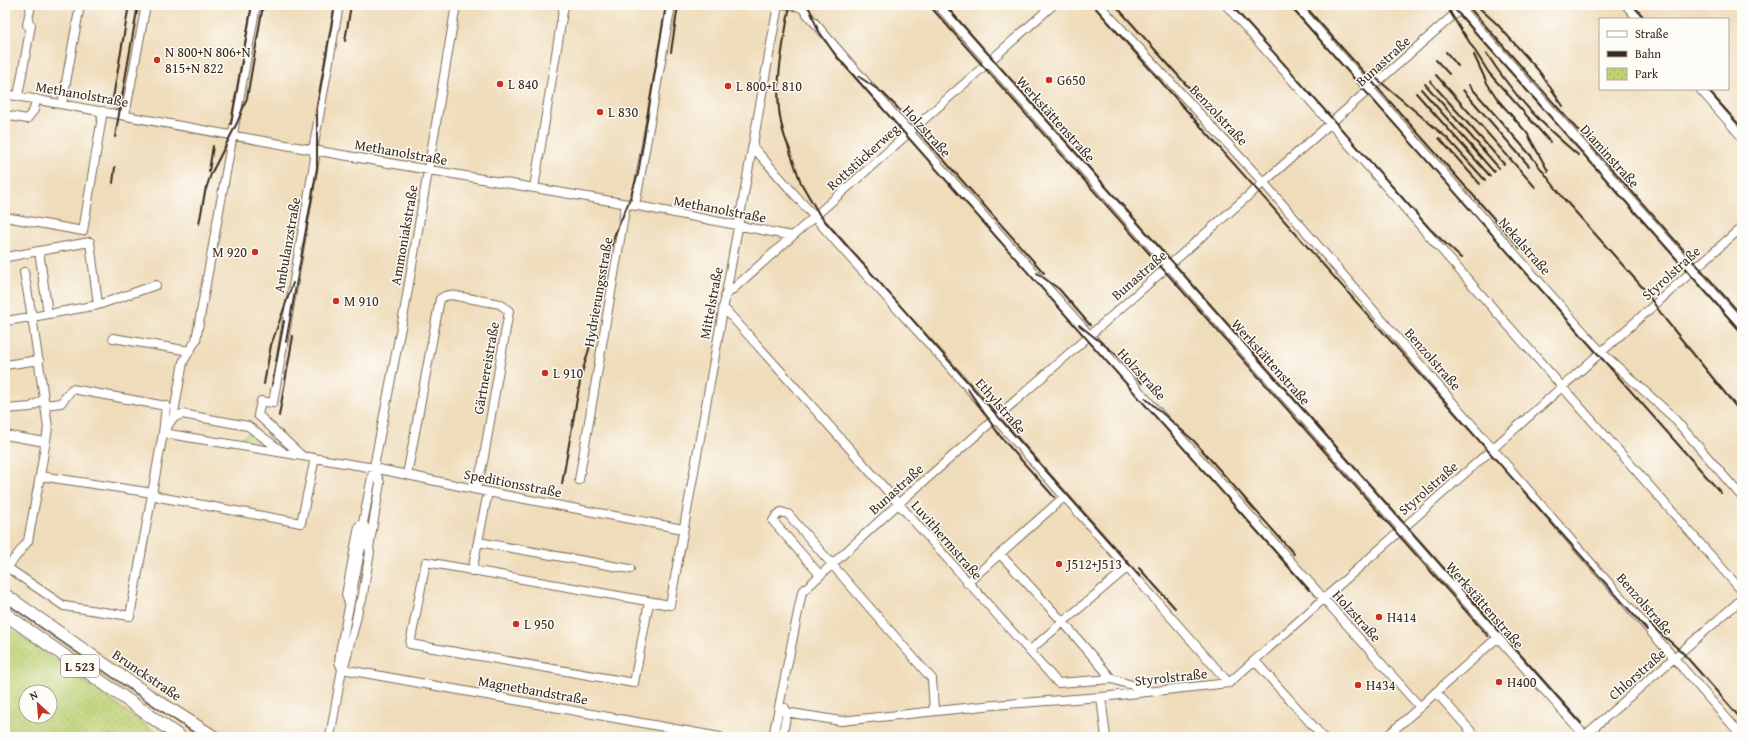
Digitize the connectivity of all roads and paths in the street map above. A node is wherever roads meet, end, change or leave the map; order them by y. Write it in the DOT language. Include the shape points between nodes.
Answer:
graph roads {
  1 [pos="30,5"];
  2 [pos="80,5"];
  3 [pos="146,5"];
  4 [pos="256,5"];
  5 [pos="339,5"];
  6 [pos="456,5"];
  7 [pos="564,5"];
  8 [pos="672,5"];
  9 [pos="778,5"];
  10 [pos="786,5"];
  11 [pos="938,5"];
  12 [pos="1054,5"];
  13 [pos="1099,5"];
  14 [pos="1226,5"];
  15 [pos="1296,5"];
  16 [pos="1626,5"];
  17 [pos="1461,6"];
  18 [pos="1637,18"];
  19 [pos="988,63"];
  20 [pos="1370,90"];
  21 [pos="1701,90"];
  22 [pos="5,94"];
  23 [pos="18,96"];
  24 [pos="36,99"];
  25 [pos="62,104"];
  26 [pos="103,111"];
  27 [pos="5,115"];
  28 [pos="125,115"];
  29 [pos="1331,124"];
  30 [pos="910,133"];
  31 [pos="233,135"];
  32 [pos="1742,137"];
  33 [pos="753,147"];
  34 [pos="313,150"];
  35 [pos="429,170"];
  36 [pos="1264,183"];
  37 [pos="534,188"];
  38 [pos="626,204"];
  39 [pos="635,206"];
  40 [pos="815,217"];
  41 [pos="5,218"];
  42 [pos="739,226"];
  43 [pos="1742,227"];
  44 [pos="792,236"];
  45 [pos="39,251"];
  46 [pos="7,257"];
  47 [pos="1169,266"];
  48 [pos="1694,270"];
  49 [pos="24,272"];
  50 [pos="156,284"];
  51 [pos="725,296"];
  52 [pos="98,305"];
  53 [pos="723,307"];
  54 [pos="48,314"];
  55 [pos="32,317"];
  56 [pos="5,321"];
  57 [pos="1742,324"];
  58 [pos="1090,335"];
  59 [pos="113,338"];
  60 [pos="190,351"];
  61 [pos="1601,352"];
  62 [pos="39,360"];
  63 [pos="5,365"];
  64 [pos="1562,387"];
  65 [pos="45,402"];
  66 [pos="5,409"];
  67 [pos="173,418"];
  68 [pos="995,419"];
  69 [pos="164,433"];
  70 [pos="5,435"];
  71 [pos="45,442"];
  72 [pos="1493,448"];
  73 [pos="285,453"];
  74 [pos="303,457"];
  75 [pos="315,458"];
  76 [pos="374,468"];
  77 [pos="407,475"];
  78 [pos="40,476"];
  79 [pos="579,480"];
  80 [pos="476,489"];
  81 [pos="488,492"];
  82 [pos="153,493"];
  83 [pos="1064,497"];
  84 [pos="1742,497"];
  85 [pos="898,504"];
  86 [pos="374,520"];
  87 [pos="364,525"];
  88 [pos="683,529"];
  89 [pos="1402,529"];
  90 [pos="478,542"];
  91 [pos="1000,554"];
  92 [pos="832,565"];
  93 [pos="6,567"];
  94 [pos="1126,568"];
  95 [pos="630,569"];
  96 [pos="472,571"];
  97 [pos="820,575"];
  98 [pos="967,583"];
  99 [pos="1742,592"];
  100 [pos="5,595"];
  101 [pos="1325,599"];
  102 [pos="1742,599"];
  103 [pos="649,602"];
  104 [pos="349,603"];
  105 [pos="359,604"];
  106 [pos="5,614"];
  107 [pos="1063,622"];
  108 [pos="1497,638"];
  109 [pos="1029,652"];
  110 [pos="1675,658"];
  111 [pos="1254,661"];
  112 [pos="342,669"];
  113 [pos="1112,679"];
  114 [pos="1229,683"];
  115 [pos="1150,691"];
  116 [pos="1436,692"];
  117 [pos="1101,697"];
  118 [pos="1420,707"];
  119 [pos="783,711"];
  120 [pos="934,711"];
  121 [pos="1742,736"];
  122 [pos="180,737"];
  123 [pos="214,737"];
  124 [pos="330,737"];
  125 [pos="720,737"];
  126 [pos="774,737"];
  127 [pos="782,737"];
  128 [pos="1106,737"];
  129 [pos="1323,737"];
  130 [pos="1386,737"];
  131 [pos="1476,737"];
  132 [pos="1584,737"];
  1 -- 23 [label="street" via="27,25 31,25"];
  2 -- 25 [label="street"];
  3 -- 28 [label="street"];
  4 -- 31 [label="street"];
  5 -- 34 [label="street, Ambulanzstraße"];
  6 -- 35 [label="street, Ammoniakstraße"];
  7 -- 37 [label="street"];
  8 -- 39 [label="street"];
  9 -- 33 [label="street, Mittelstraße"];
  10 -- 30 [label="street, Holzstraße" via="801,8"];
  11 -- 19 [label="street, Werkstättenstraße"];
  12 -- 19 [label="street, Rottstückerweg"];
  13 -- 36 [label="street, Benzolstraße"];
  14 -- 29 [label="street"];
  15 -- 20 [label="street, Nekalstraße"];
  16 -- 18 [label="street"];
  17 -- 20 [label="street, Bunastraße"];
  17 -- 48 [label="street, Diaminstraße"];
  19 -- 30 [label="street, Rottstückerweg"];
  19 -- 47 [label="street, Werkstättenstraße"];
  20 -- 29 [label="street, Bunastraße"];
  20 -- 61 [label="street, Nekalstraße"];
  21 -- 32 [label="street"];
  22 -- 23 [label="street, Methanolstraße"];
  23 -- 24 [label="street, Methanolstraße"];
  24 -- 25 [label="street, Methanolstraße"];
  24 -- 27 [label="street" via="34,110 27,119"];
  25 -- 26 [label="street, Methanolstraße"];
  26 -- 28 [label="street, Methanolstraße"];
  26 -- 41 [label="street" via="83,231"];
  28 -- 31 [label="street, Methanolstraße"];
  29 -- 36 [label="street, Bunastraße"];
  29 -- 64 [label="street"];
  30 -- 40 [label="street, Rottstückerweg"];
  30 -- 58 [label="street, Holzstraße"];
  31 -- 34 [label="street, Methanolstraße"];
  31 -- 60 [label="street" via="196,340"];
  33 -- 40 [label="street, Ethylstraße"];
  33 -- 42 [label="street, Mittelstraße"];
  34 -- 35 [label="street, Methanolstraße"];
  34 -- 74 [label="street, Ambulanzstraße" via="315,158 273,402 261,400 258,415"];
  35 -- 37 [label="street, Methanolstraße"];
  35 -- 76 [label="street, Ammoniakstraße"];
  36 -- 47 [label="street, Bunastraße"];
  36 -- 72 [label="street, Benzolstraße"];
  37 -- 38 [label="street, Methanolstraße"];
  38 -- 39 [label="street, Methanolstraße"];
  38 -- 79 [label="street, Hydrierungsstraße"];
  39 -- 42 [label="street, Methanolstraße"];
  40 -- 44 [label="street, Rottstückerweg"];
  40 -- 68 [label="street, Ethylstraße"];
  42 -- 44 [label="street, Methanolstraße"];
  42 -- 51 [label="street, Mittelstraße"];
  43 -- 48 [label="street, Styrolstraße"];
  44 -- 51 [label="street, Rottstückerweg"];
  45 -- 46 [label="street"];
  45 -- 52 [label="street" via="90,242"];
  45 -- 54 [label="street"];
  47 -- 58 [label="street, Bunastraße"];
  47 -- 89 [label="street, Werkstättenstraße"];
  48 -- 57 [label="street, Diaminstraße"];
  48 -- 61 [label="street, Styrolstraße"];
  49 -- 55 [label="street"];
  50 -- 52 [label="street"];
  51 -- 53 [label="street, Mittelstraße"];
  52 -- 54 [label="street"];
  53 -- 85 [label="street, Luvithermstraße"];
  53 -- 88 [label="street, Mittelstraße"];
  54 -- 55 [label="street"];
  55 -- 56 [label="street"];
  55 -- 62 [label="street"];
  58 -- 68 [label="street, Bunastraße"];
  58 -- 101 [label="street, Holzstraße"];
  59 -- 60 [label="street"];
  60 -- 67 [label="street" via="183,362"];
  61 -- 64 [label="street, Styrolstraße"];
  61 -- 84 [label="street, Nekalstraße" via="1672,416"];
  62 -- 63 [label="street"];
  62 -- 65 [label="street"];
  64 -- 72 [label="street, Styrolstraße"];
  64 -- 99 [label="street"];
  65 -- 66 [label="street" via="31,408"];
  65 -- 69 [label="street" via="61,403 72,389 166,406"];
  65 -- 71 [label="street" via="48,428"];
  67 -- 69 [label="street"];
  67 -- 73 [label="street" via="182,414 248,426"];
  68 -- 83 [label="street, Ethylstraße"];
  68 -- 85 [label="street, Bunastraße"];
  69 -- 73 [label="street, Speditionsstraße"];
  69 -- 82 [label="street"];
  70 -- 71 [label="street"];
  71 -- 78 [label="street"];
  72 -- 89 [label="street, Styrolstraße"];
  72 -- 110 [label="street, Benzolstraße"];
  73 -- 74 [label="street, Speditionsstraße"];
  74 -- 75 [label="street, Speditionsstraße"];
  75 -- 76 [label="street, Speditionsstraße"];
  75 -- 82 [label="street" via="301,523 159,497"];
  76 -- 77 [label="street, Speditionsstraße"];
  76 -- 86 [label="street, Ammoniakstraße" via="380,483"];
  76 -- 87 [label="street, Ammoniakstraße"];
  77 -- 80 [label="street, Speditionsstraße"];
  77 -- 80 [label="street, Gärtnereistraße" via="440,299 451,295 500,304 509,311"];
  78 -- 82 [label="street"];
  78 -- 93 [label="street" via="28,542"];
  80 -- 81 [label="street, Speditionsstraße"];
  81 -- 88 [label="street, Speditionsstraße"];
  81 -- 90 [label="street"];
  82 -- 93 [label="street" via="130,616 64,606"];
  83 -- 91 [label="street"];
  83 -- 94 [label="street, Ethylstraße"];
  85 -- 92 [label="street, Bunastraße"];
  85 -- 98 [label="street, Luvithermstraße"];
  86 -- 87 [label="street"];
  86 -- 105 [label="street, Ammoniakstraße" via="362,600"];
  87 -- 104 [label="street, Ammoniakstraße" via="359,526 350,571 346,595"];
  88 -- 103 [label="street, Mittelstraße" via="670,605"];
  89 -- 101 [label="street, Styrolstraße"];
  89 -- 108 [label="street, Werkstättenstraße"];
  90 -- 95 [label="street"];
  90 -- 96 [label="street"];
  91 -- 98 [label="street"];
  91 -- 107 [label="street"];
  92 -- 97 [label="street"];
  92 -- 97 [label="street" via="788,514 781,512 776,516 774,521 777,526"];
  92 -- 120 [label="street" via="932,679"];
  94 -- 107 [label="street"];
  94 -- 114 [label="street, Ethylstraße"];
  96 -- 103 [label="street"];
  96 -- 103 [label="street" via="426,562 410,644 634,683"];
  97 -- 119 [label="street" via="802,592 781,698"];
  98 -- 109 [label="street, Luvithermstraße"];
  100 -- 123 [label="main road, Brunckstraße / L 523" via="148,695"];
  101 -- 111 [label="street, Styrolstraße"];
  101 -- 118 [label="street, Holzstraße"];
  102 -- 110 [label="street, Chlorstraße"];
  104 -- 105 [label="street"];
  104 -- 112 [label="street, Ammoniakstraße" via="339,662"];
  105 -- 112 [label="street, Ammoniakstraße" via="347,662"];
  106 -- 122 [label="main road, L 523"];
  107 -- 109 [label="street"];
  107 -- 113 [label="street"];
  108 -- 116 [label="street"];
  108 -- 132 [label="street, Werkstättenstraße"];
  109 -- 113 [label="street, Luvithermstraße" via="1058,683"];
  110 -- 121 [label="street, Benzolstraße"];
  110 -- 132 [label="street, Chlorstraße"];
  111 -- 114 [label="street, Styrolstraße"];
  111 -- 129 [label="street"];
  112 -- 124 [label="street, Ammoniakstraße"];
  112 -- 125 [label="street, Magnetbandstraße"];
  113 -- 115 [label="street, Luvithermstraße"];
  114 -- 115 [label="street, Styrolstraße"];
  115 -- 117 [label="street, Styrolstraße"];
  116 -- 118 [label="street"];
  116 -- 131 [label="street"];
  117 -- 120 [label="street, Styrolstraße"];
  117 -- 128 [label="street"];
  118 -- 130 [label="street"];
  119 -- 120 [label="street" via="840,721"];
  119 -- 126 [label="street"];
  119 -- 127 [label="street"];
}
